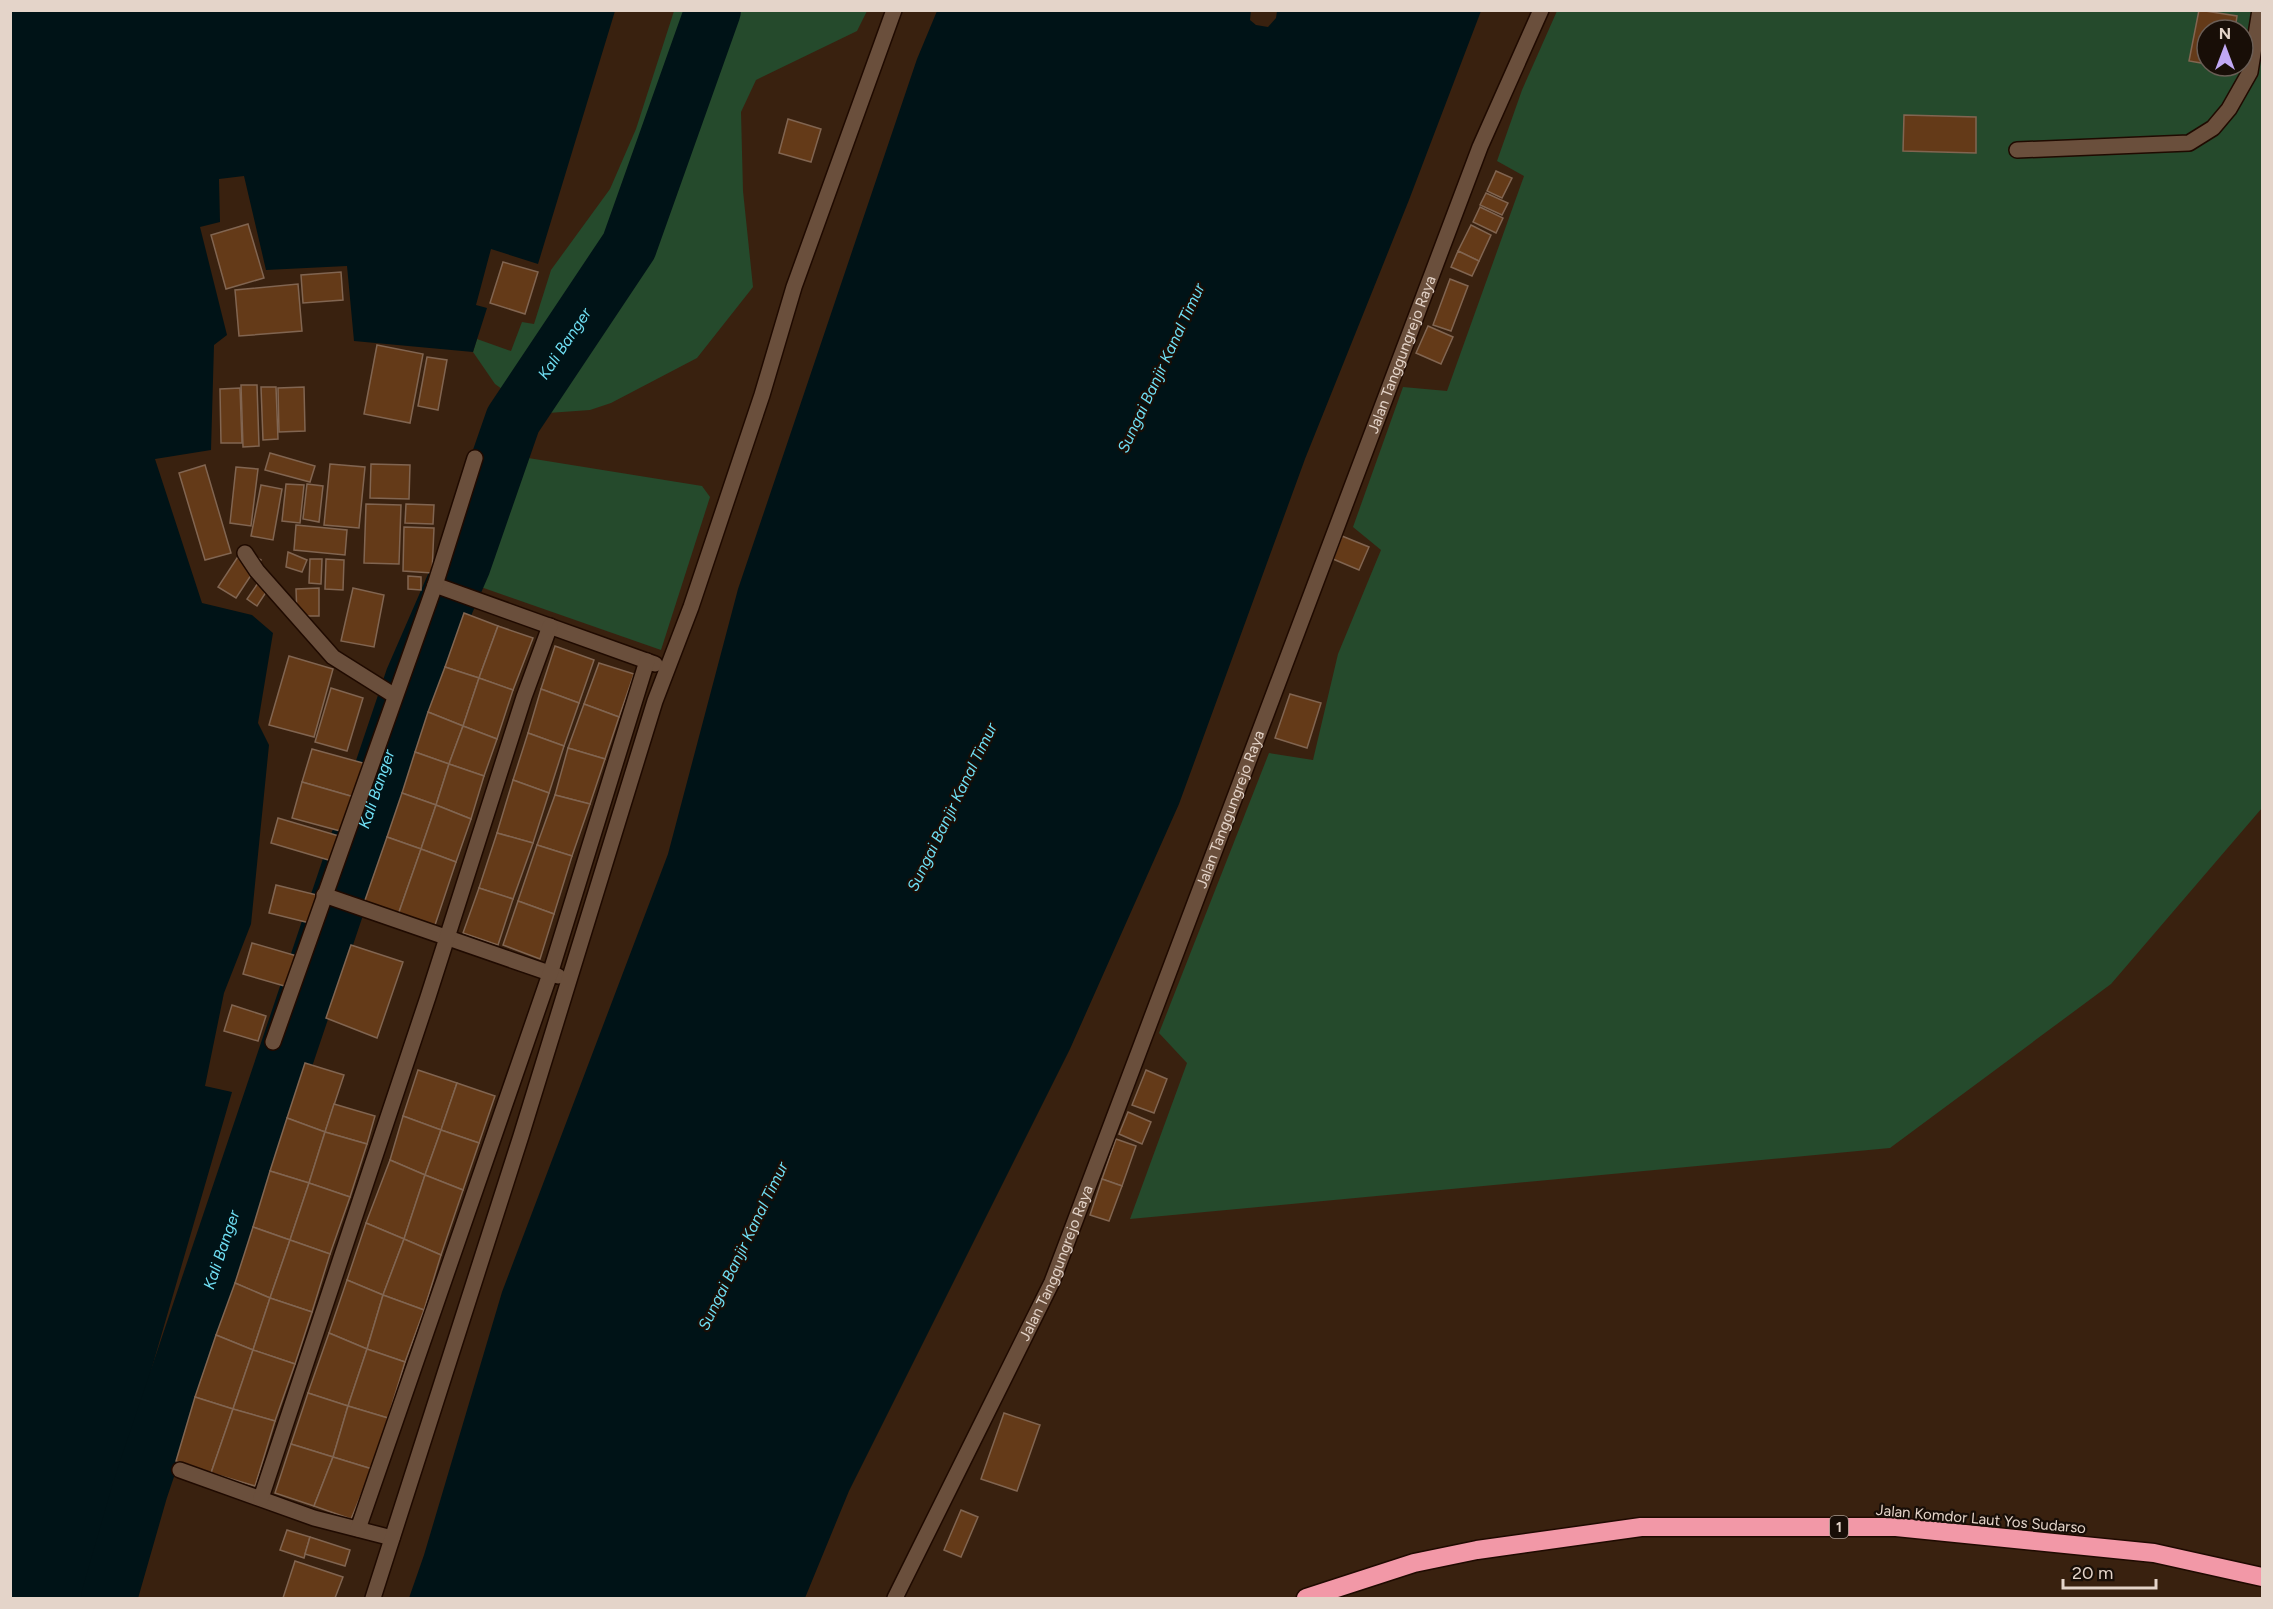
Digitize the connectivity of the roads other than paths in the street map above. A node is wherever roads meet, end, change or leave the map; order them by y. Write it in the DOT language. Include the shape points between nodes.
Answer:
graph roads {
  1 [pos="894,10"];
  2 [pos="1541,10"];
  3 [pos="2260,10"];
  4 [pos="2017,150"];
  5 [pos="475,458"];
  6 [pos="245,553"];
  7 [pos="435,585"];
  8 [pos="550,626"];
  9 [pos="646,661"];
  10 [pos="666,668"];
  11 [pos="395,696"];
  12 [pos="324,895"];
  13 [pos="447,939"];
  14 [pos="550,974"];
  15 [pos="569,980"];
  16 [pos="273,1042"];
  17 [pos="180,1470"];
  18 [pos="261,1498"];
  19 [pos="358,1529"];
  20 [pos="392,1538"];
  21 [pos="2262,1577"];
  22 [pos="373,1599"];
  23 [pos="895,1599"];
  24 [pos="1306,1599"];
  1 -- 10 [label="street" via="794,287 691,607"];
  2 -- 23 [label="street, Jalan Tanggungrejo Raya" via="1480,147 1052,1282"];
  3 -- 4 [label="street" via="2250,72 2229,110 2213,128 2188,143"];
  5 -- 7 [label="street"];
  6 -- 11 [label="street" via="333,657"];
  7 -- 8 [label="street"];
  7 -- 11 [label="street"];
  8 -- 9 [label="street"];
  8 -- 13 [label="street"];
  9 -- 10 [label="street"];
  9 -- 14 [label="street"];
  10 -- 15 [label="street"];
  11 -- 12 [label="street"];
  12 -- 13 [label="street"];
  12 -- 16 [label="street"];
  13 -- 14 [label="street"];
  13 -- 18 [label="street"];
  14 -- 15 [label="street"];
  14 -- 19 [label="street"];
  15 -- 20 [label="street"];
  17 -- 18 [label="street"];
  18 -- 19 [label="street"];
  19 -- 20 [label="street"];
  20 -- 22 [label="street"];
  21 -- 24 [label="highway, Jalan Komdor Laut Yos Sudarso / 1" via="2154,1552 1896,1527 1641,1527 1414,1563"];
}
